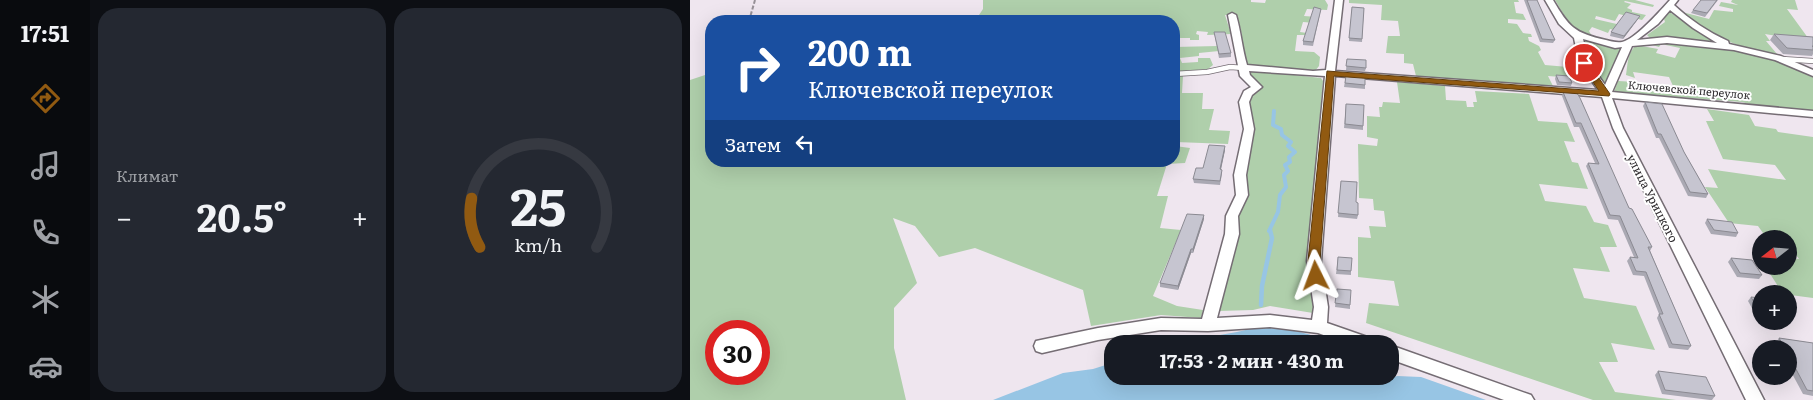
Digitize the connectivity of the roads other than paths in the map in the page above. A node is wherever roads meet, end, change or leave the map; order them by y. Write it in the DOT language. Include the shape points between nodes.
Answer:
graph roads {
  1 [pos="1339,0"];
  2 [pos="1549,0"];
  3 [pos="1671,2"];
  4 [pos="1232,15"];
  5 [pos="1575,33"];
  6 [pos="1630,42"];
  7 [pos="1734,47"];
  8 [pos="1778,58"];
  9 [pos="1813,61"];
  10 [pos="1244,68"];
  11 [pos="1330,73"];
  12 [pos="1180,74"];
  13 [pos="1813,74"];
  14 [pos="1606,94"];
  15 [pos="1813,114"];
  16 [pos="1208,325"];
  17 [pos="1319,327"];
  18 [pos="1342,335"];
  19 [pos="1042,346"];
  20 [pos="1399,355"];
  21 [pos="1525,400"];
  22 [pos="1755,400"];
  1 -- 11 [label="street"];
  2 -- 5 [label="street, улица Урицкого" via="1562,22"];
  3 -- 6 [label="street" via="1655,22"];
  3 -- 7 [label="street" via="1686,21"];
  4 -- 10 [label="street"];
  5 -- 6 [label="street" via="1615,45"];
  5 -- 14 [label="street, улица Урицкого" via="1584,63"];
  6 -- 7 [label="street" via="1668,40"];
  6 -- 14 [label="street"];
  7 -- 8 [label="street"];
  8 -- 9 [label="lane"];
  8 -- 13 [label="street"];
  10 -- 11 [label="street, Ключевской переулок"];
  10 -- 12 [label="lane, Ключевской переулок"];
  10 -- 16 [label="street" via="1245,76 1257,87 1248,93 1244,102 1249,129 1240,175 1242,194 1232,216 1232,234"];
  11 -- 14 [label="street, Ключевской переулок"];
  11 -- 17 [label="street" via="1314,261 1321,307"];
  14 -- 15 [label="street, Ключевской переулок"];
  14 -- 22 [label="street, улица Урицкого" via="1618,128"];
  16 -- 17 [label="street" via="1270,321"];
  16 -- 19 [label="street" via="1161,324"];
  17 -- 18 [label="street"];
  20 -- 21 [label="street"];
}
